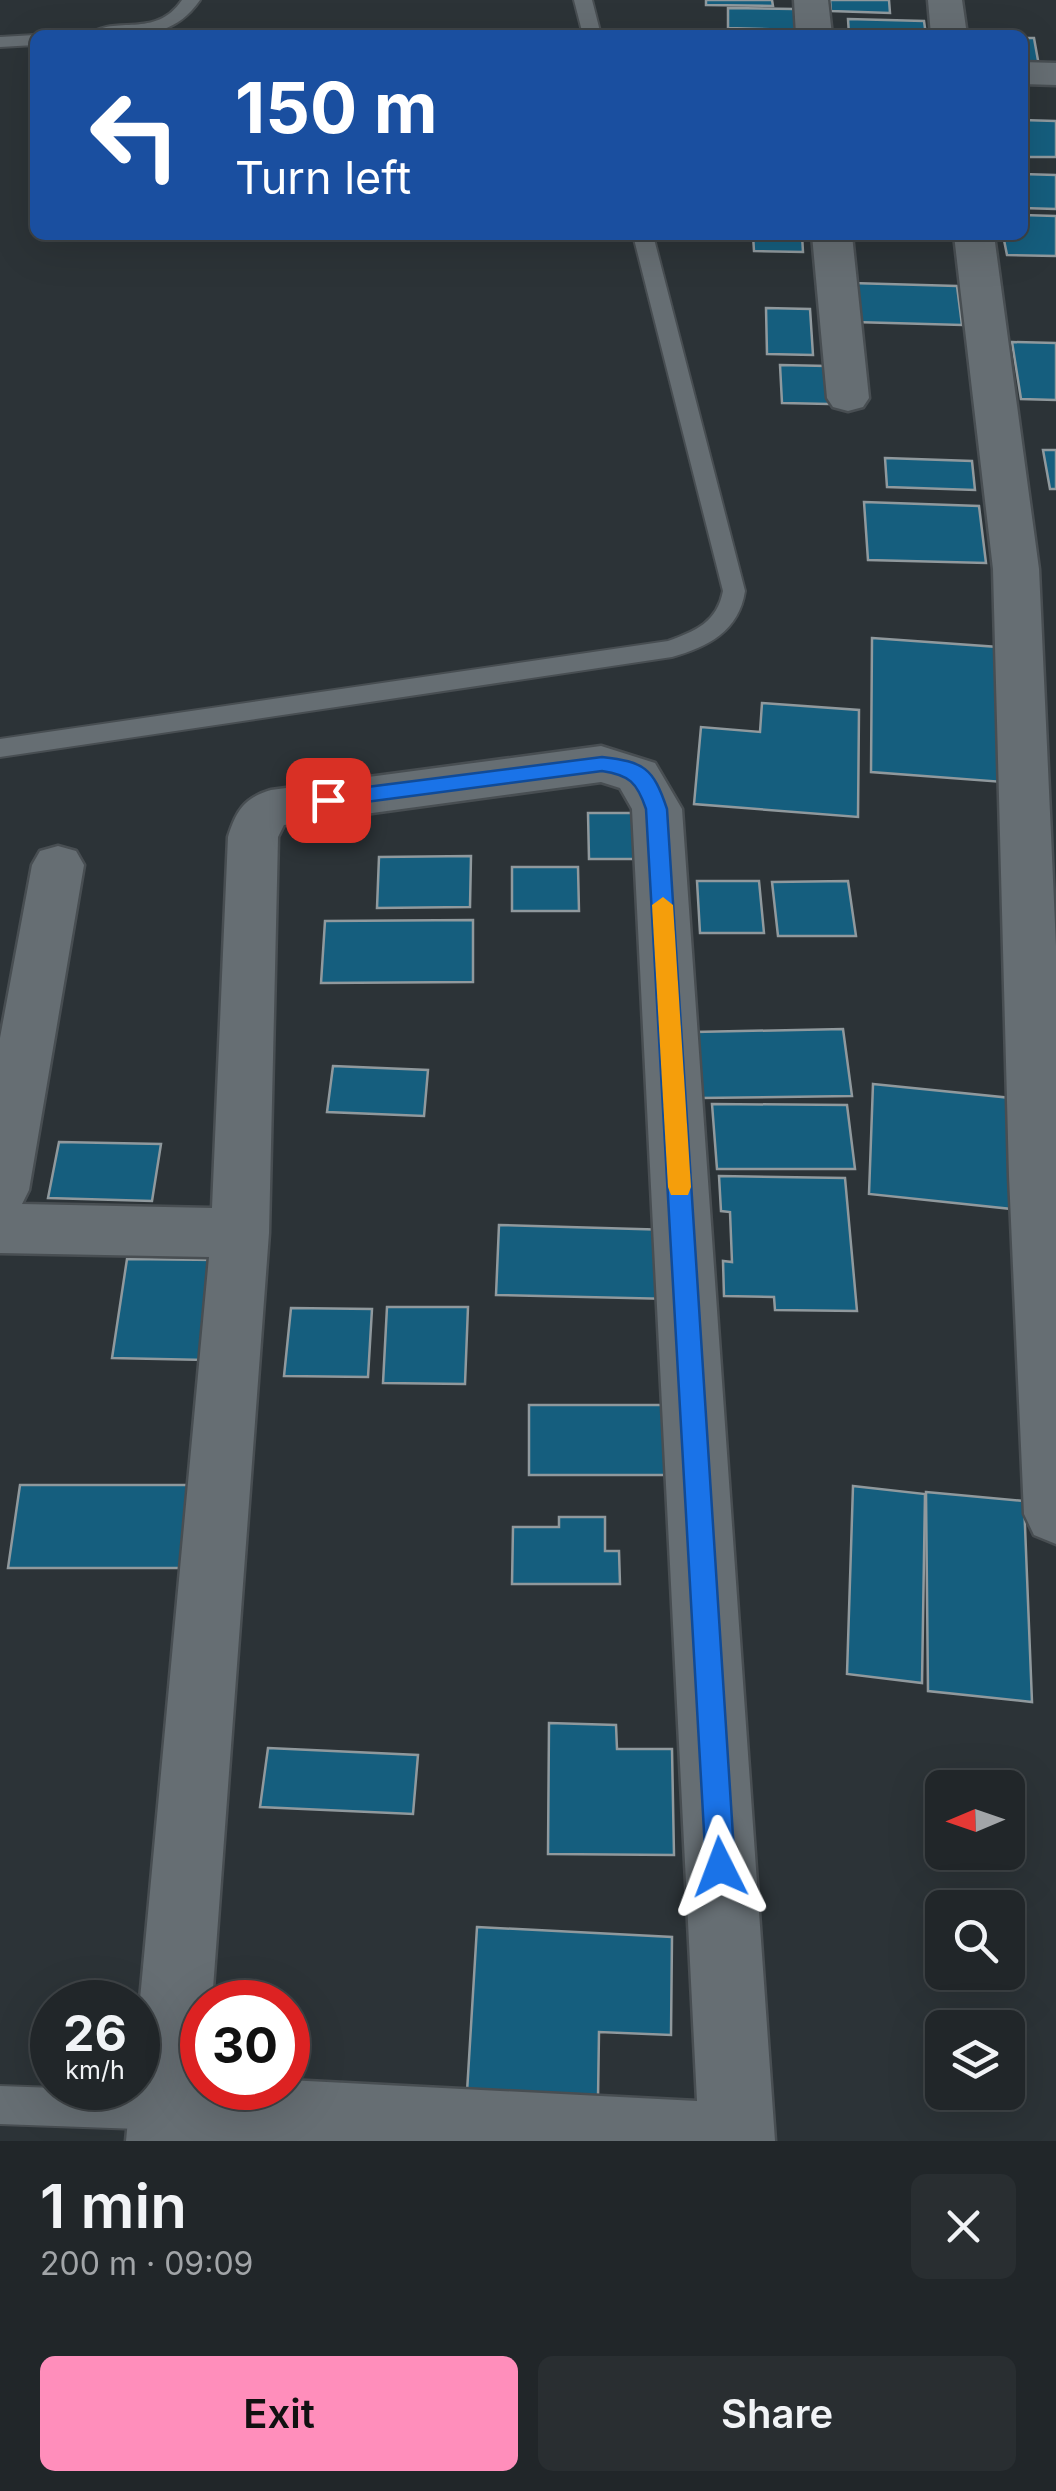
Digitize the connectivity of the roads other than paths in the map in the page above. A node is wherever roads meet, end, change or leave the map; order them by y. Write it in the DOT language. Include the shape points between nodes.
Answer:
graph roads {
  1 [pos="191,0"];
  2 [pos="583,0"];
  3 [pos="812,0"];
  4 [pos="944,0"];
  5 [pos="134,30"];
  6 [pos="591,30"];
  7 [pos="814,30"];
  8 [pos="948,30"];
  9 [pos="30,40"];
  10 [pos="0,42"];
  11 [pos="1028,73"];
  12 [pos="1056,74"];
  13 [pos="644,240"];
  14 [pos="832,240"];
  15 [pos="975,240"];
  16 [pos="848,398"];
  17 [pos="1036,569"];
  18 [pos="0,748"];
  19 [pos="58,865"];
  20 [pos="1047,1177"];
  21 [pos="0,1190"];
  22 [pos="0,1228"];
  23 [pos="240,1234"];
  24 [pos="1056,1514"];
  25 [pos="0,2105"];
  26 [pos="166,2126"];
  27 [pos="736,2141"];
  1 -- 5 [label="lane" via="164,26"];
  2 -- 6 [label="lane"];
  3 -- 7 [label="street"];
  4 -- 8 [label="street"];
  9 -- 10 [label="lane"];
  11 -- 12 [label="street"];
  13 -- 18 [label="lane" via="734,591 732,612 715,632 672,648"];
  14 -- 16 [label="street"];
  15 -- 17 [label="street"];
  17 -- 20 [label="street"];
  19 -- 21 [label="street"];
  20 -- 24 [label="street"];
  22 -- 23 [label="street"];
  23 -- 26 [label="street"];
  23 -- 27 [label="street" via="252,853 259,818 271,808 328,800 602,764 632,768 648,784 657,809"];
  25 -- 26 [label="lane"];
  26 -- 27 [label="street"];
}
